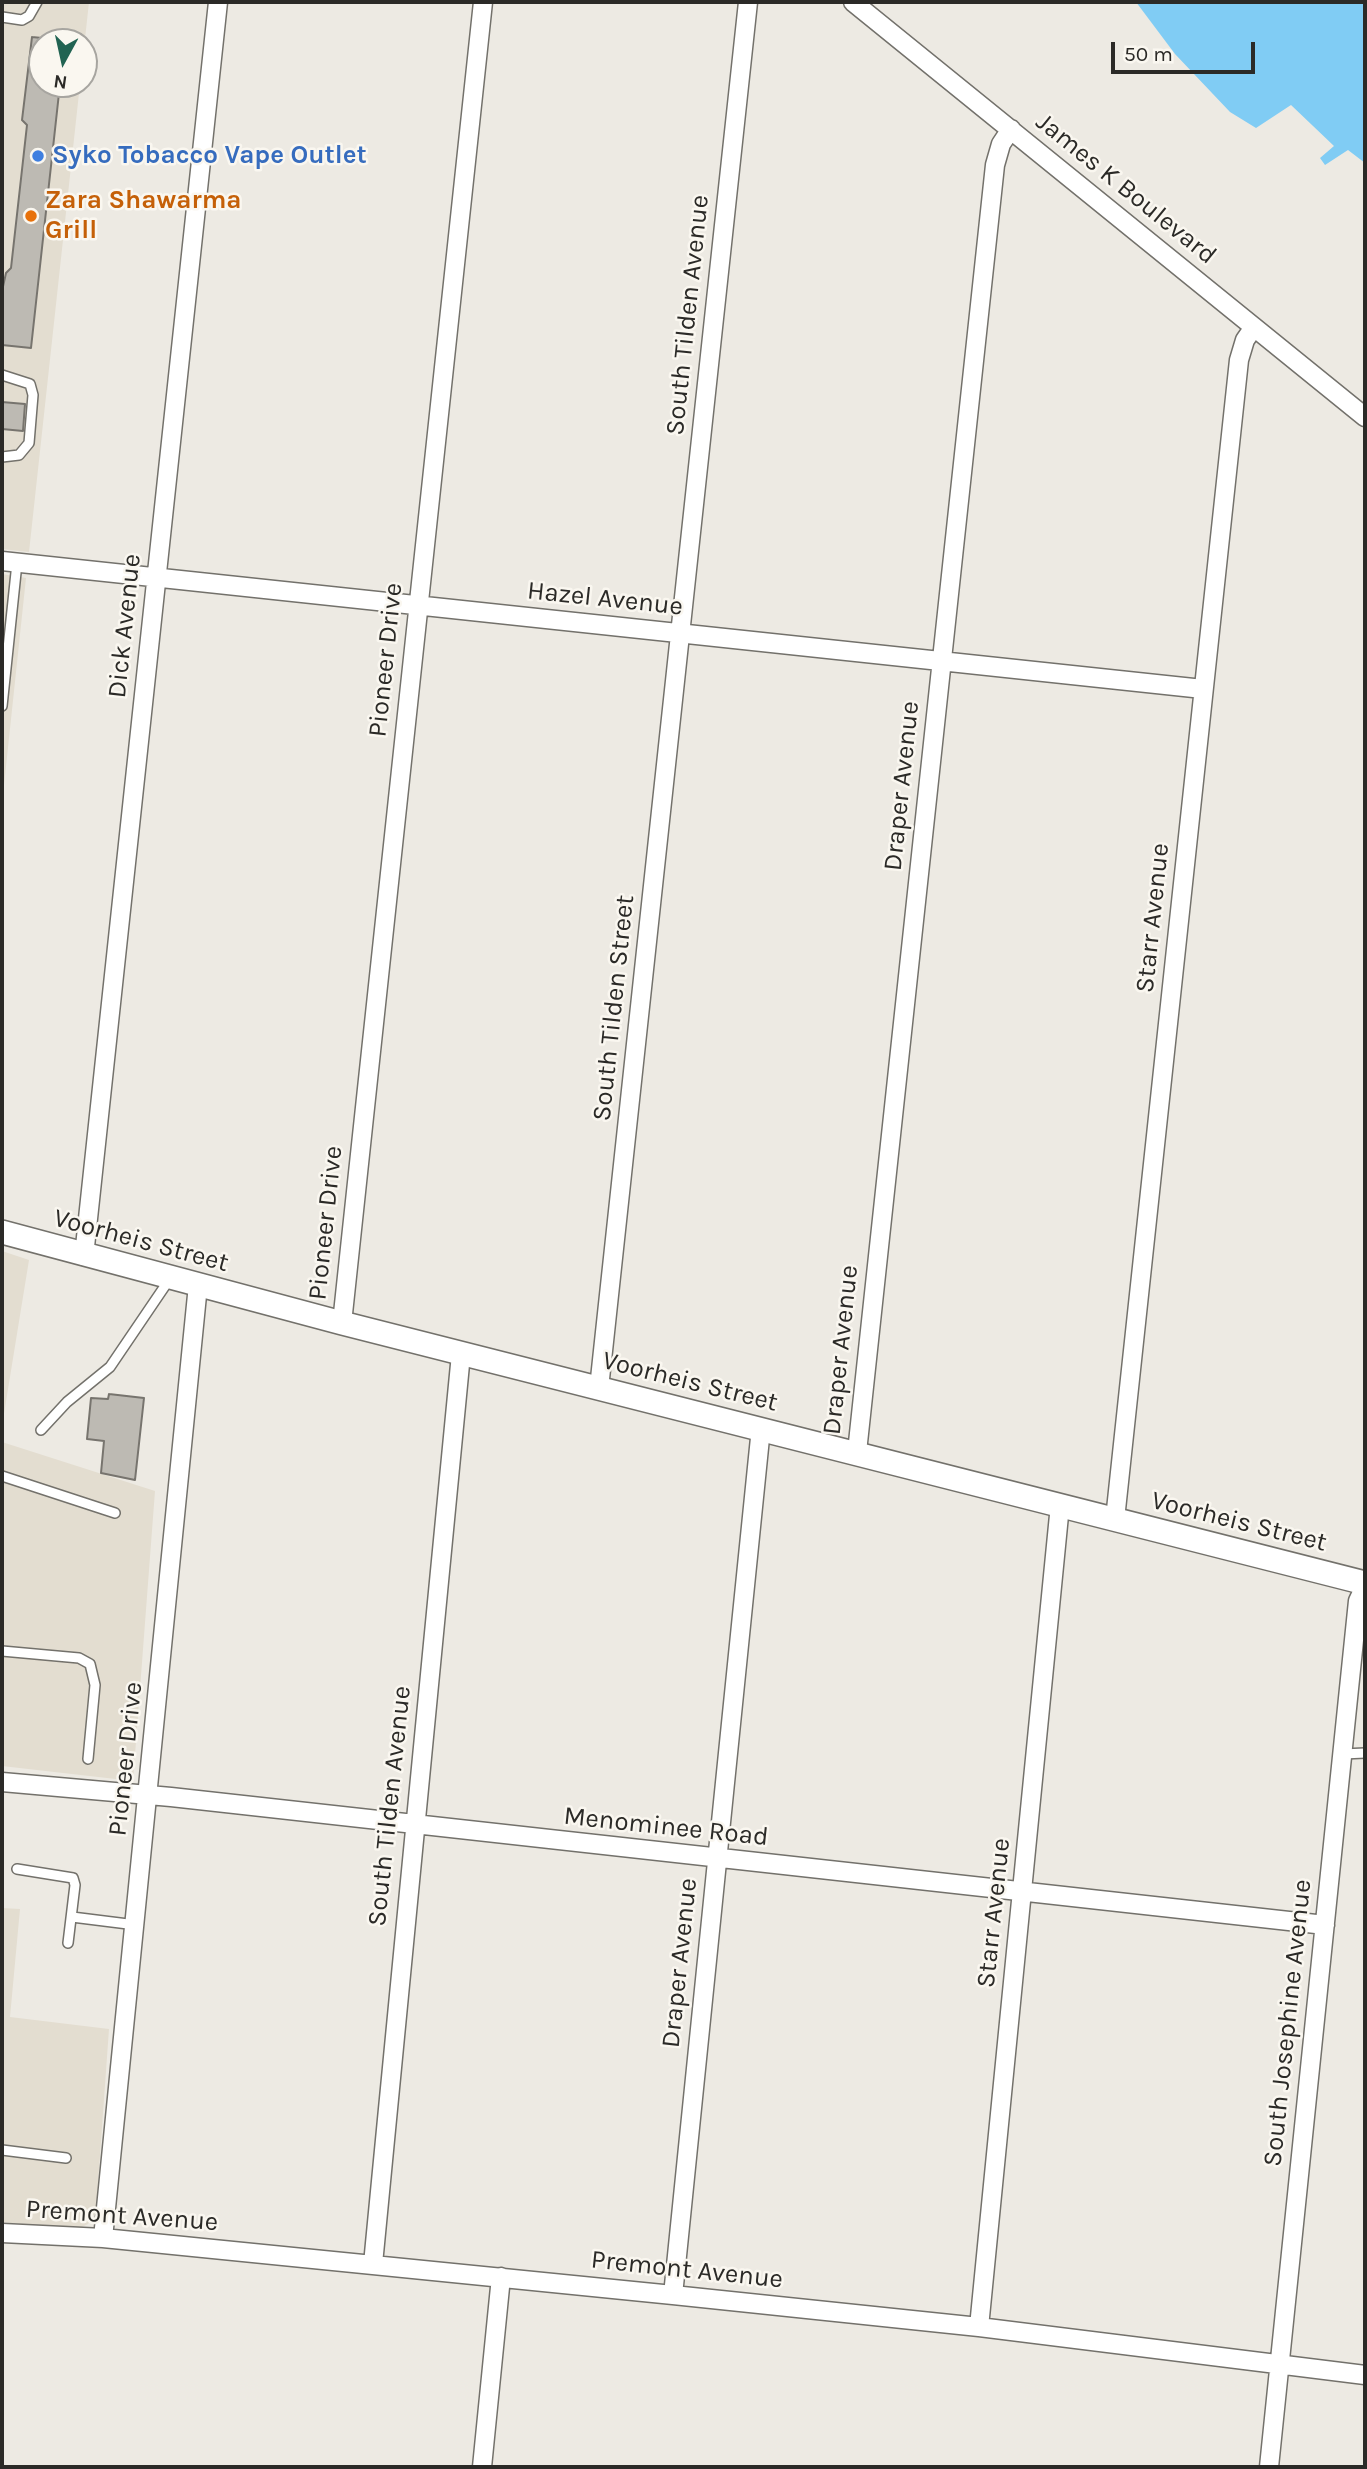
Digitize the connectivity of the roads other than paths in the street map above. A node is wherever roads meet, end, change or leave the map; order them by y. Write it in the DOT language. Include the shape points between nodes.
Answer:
graph roads {
  1 [pos="37,2"];
  2 [pos="218,2"];
  3 [pos="483,2"];
  4 [pos="748,2"];
  5 [pos="853,2"];
  6 [pos="2,17"];
  7 [pos="1011,129"];
  8 [pos="1254,327"];
  9 [pos="2,375"];
  10 [pos="1365,417"];
  11 [pos="2,457"];
  12 [pos="9,562"];
  13 [pos="157,578"];
  14 [pos="2,589"];
  15 [pos="14,591"];
  16 [pos="418,606"];
  17 [pos="681,634"];
  18 [pos="942,662"];
  19 [pos="1203,689"];
  20 [pos="2,706"];
  21 [pos="2,1232"];
  22 [pos="83,1256"];
  23 [pos="170,1278"];
  24 [pos="198,1286"];
  25 [pos="342,1323"];
  26 [pos="461,1354"];
  27 [pos="599,1388"];
  28 [pos="761,1428"];
  29 [pos="41,1430"];
  30 [pos="857,1452"];
  31 [pos="2,1476"];
  32 [pos="1060,1504"];
  33 [pos="115,1513"];
  34 [pos="1115,1519"];
  35 [pos="1365,1584"];
  36 [pos="2,1651"];
  37 [pos="1365,1753"];
  38 [pos="1343,1754"];
  39 [pos="88,1759"];
  40 [pos="2,1782"];
  41 [pos="149,1796"];
  42 [pos="415,1825"];
  43 [pos="716,1859"];
  44 [pos="17,1869"];
  45 [pos="1023,1892"];
  46 [pos="72,1917"];
  47 [pos="136,1925"];
  48 [pos="1325,1925"];
  49 [pos="68,1943"];
  50 [pos="2,2150"];
  51 [pos="66,2158"];
  52 [pos="2,2233"];
  53 [pos="103,2238"];
  54 [pos="373,2264"];
  55 [pos="501,2277"];
  56 [pos="673,2295"];
  57 [pos="979,2327"];
  58 [pos="1279,2366"];
  59 [pos="1365,2375"];
  60 [pos="482,2467"];
  61 [pos="1269,2467"];
  1 -- 6 [label="lane" via="22,20"];
  2 -- 13 [label="street, Dick Avenue"];
  3 -- 16 [label="street, Pioneer Drive"];
  4 -- 17 [label="street, South Tilden Avenue"];
  5 -- 7 [label="street, James K Boulevard"];
  7 -- 8 [label="street, James K Boulevard"];
  7 -- 18 [label="street, Draper Avenue" via="995,164"];
  8 -- 10 [label="street, James K Boulevard"];
  8 -- 19 [label="street, Starr Avenue" via="1239,360"];
  9 -- 11 [label="lane" via="30,384 33,395 29,443 19,455"];
  12 -- 13 [label="street, Hazel Avenue"];
  12 -- 15 [label="lane"];
  13 -- 16 [label="street, Hazel Avenue"];
  13 -- 22 [label="street, Dick Avenue"];
  14 -- 15 [label="lane"];
  15 -- 20 [label="lane"];
  16 -- 17 [label="street, Hazel Avenue"];
  16 -- 25 [label="street, Pioneer Drive"];
  17 -- 18 [label="street, Hazel Avenue"];
  17 -- 27 [label="street, South Tilden Street"];
  18 -- 19 [label="street, Hazel Avenue"];
  18 -- 30 [label="street, Draper Avenue"];
  19 -- 34 [label="street, Starr Avenue"];
  21 -- 22 [label="street, Voorheis Street"];
  22 -- 23 [label="street, Voorheis Street"];
  23 -- 24 [label="street, Voorheis Street"];
  23 -- 29 [label="lane" via="110,1367"];
  24 -- 25 [label="street, Voorheis Street"];
  24 -- 41 [label="street, Pioneer Drive"];
  25 -- 26 [label="street, Voorheis Street"];
  26 -- 27 [label="street, Voorheis Street"];
  26 -- 42 [label="street, South Tilden Avenue"];
  27 -- 28 [label="street, Voorheis Street"];
  28 -- 30 [label="street, Voorheis Street"];
  28 -- 43 [label="street, Draper Avenue"];
  30 -- 32 [label="street, Voorheis Street"];
  31 -- 33 [label="lane"];
  32 -- 34 [label="street, Voorheis Street"];
  32 -- 45 [label="street, Starr Avenue"];
  34 -- 35 [label="street, Voorheis Street"];
  35 -- 38 [label="street, South Josephine Avenue" via="1359,1601"];
  36 -- 39 [label="lane" via="79,1658 90,1664 95,1685"];
  37 -- 38 [label="lane"];
  38 -- 48 [label="street, South Josephine Avenue"];
  40 -- 41 [label="street, Menominee Road"];
  41 -- 42 [label="street, Menominee Road"];
  41 -- 47 [label="street, Pioneer Drive"];
  42 -- 43 [label="street, Menominee Road"];
  42 -- 54 [label="street, South Tilden Avenue"];
  43 -- 45 [label="street, Menominee Road"];
  43 -- 56 [label="street, Draper Avenue"];
  44 -- 46 [label="lane" via="73,1878"];
  45 -- 48 [label="street, Menominee Road"];
  45 -- 57 [label="street, Starr Avenue"];
  46 -- 47 [label="lane"];
  46 -- 49 [label="lane"];
  47 -- 53 [label="street, Pioneer Drive"];
  48 -- 58 [label="street, South Josephine Avenue"];
  50 -- 51 [label="lane"];
  52 -- 53 [label="street, Premont Avenue"];
  53 -- 54 [label="street, Premont Avenue"];
  54 -- 55 [label="street, Premont Avenue"];
  55 -- 56 [label="street, Premont Avenue"];
  55 -- 60 [label="street"];
  56 -- 57 [label="street, Premont Avenue"];
  57 -- 58 [label="street, Premont Avenue"];
  58 -- 59 [label="street, Premont Avenue"];
  58 -- 61 [label="street, South Josephine Avenue"];
}
